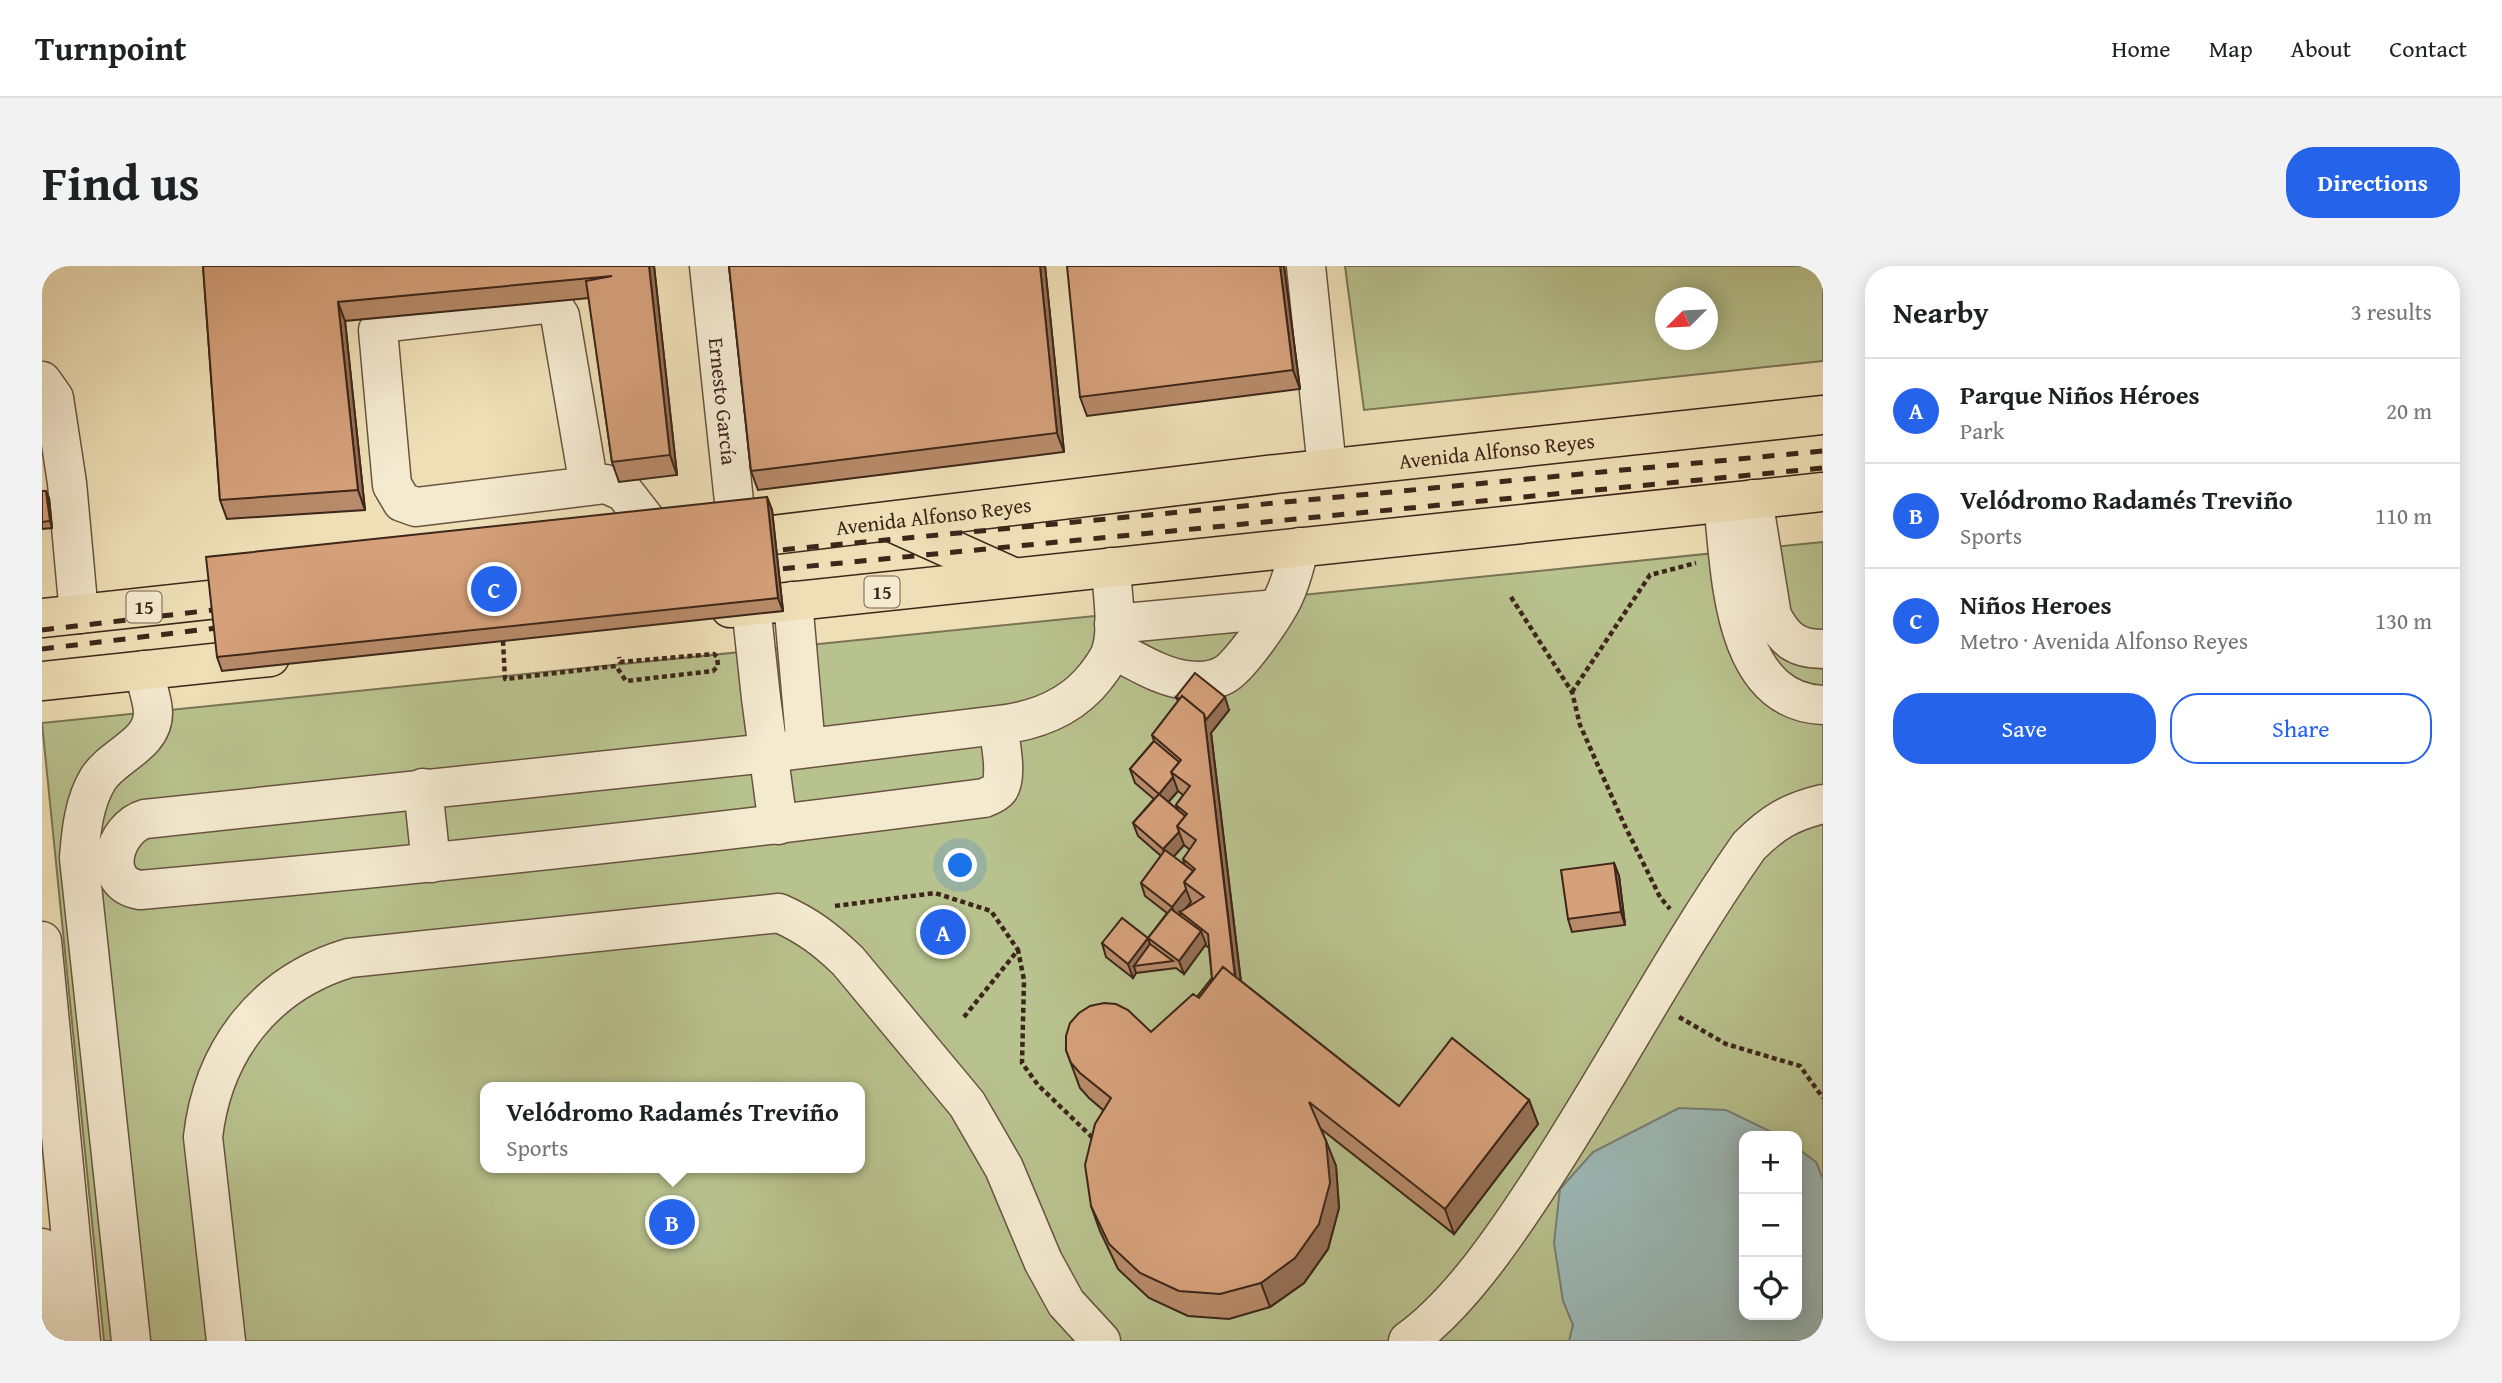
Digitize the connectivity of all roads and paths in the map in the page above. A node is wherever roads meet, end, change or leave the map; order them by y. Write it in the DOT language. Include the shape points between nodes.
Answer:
graph roads {
  1 [pos="709,266"];
  2 [pos="1306,266"];
  3 [pos="42,381"];
  4 [pos="1823,415"];
  5 [pos="1328,468"];
  6 [pos="55,484"];
  7 [pos="589,486"];
  8 [pos="1823,492"];
  9 [pos="1738,501"];
  10 [pos="891,522"];
  11 [pos="738,539"];
  12 [pos="667,547"];
  13 [pos="1300,547"];
  14 [pos="627,552"];
  15 [pos="1729,555"];
  16 [pos="1111,568"];
  17 [pos="1015,578"];
  18 [pos="301,589"];
  19 [pos="1511,597"];
  20 [pos="793,601"];
  21 [pos="751,606"];
  22 [pos="1276,609"];
  23 [pos="696,612"];
  24 [pos="60,616"];
  25 [pos="1113,636"];
  26 [pos="503,641"];
  27 [pos="1823,649"];
  28 [pos="309,653"];
  29 [pos="619,657"];
  30 [pos="144,670"];
  31 [pos="42,681"];
  32 [pos="1572,692"];
  33 [pos="1823,705"];
  34 [pos="998,725"];
  35 [pos="806,748"];
  36 [pos="768,753"];
  37 [pos="423,788"];
  38 [pos="1823,804"];
  39 [pos="778,825"];
  40 [pos="431,863"];
  41 [pos="831,906"];
  42 [pos="1691,933"];
  43 [pos="42,941"];
  44 [pos="1018,950"];
  45 [pos="44,979"];
  46 [pos="1653,995"];
  47 [pos="964,1017"];
  48 [pos="1823,1098"];
  49 [pos="1104,1149"];
  50 [pos="54,1194"];
  51 [pos="42,1248"];
  52 [pos="51,1341"];
  53 [pos="81,1341"];
  54 [pos="131,1341"];
  55 [pos="226,1341"];
  56 [pos="1101,1341"];
  57 [pos="1408,1341"];
  1 -- 11 [label="street, Ernesto García"];
  2 -- 5 [label="street"];
  3 -- 6 [label="street" via="54,398"];
  4 -- 5 [label="highway, Avenida Alfonso Reyes"];
  5 -- 10 [label="highway, Avenida Alfonso Reyes"];
  6 -- 24 [label="street"];
  7 -- 7 [label="street" via="416,507 402,502 392,485 377,330 382,323 546,304 554,307 560,316"];
  7 -- 12 [label="street" via="606,484 624,492"];
  8 -- 9 [label="highway, 15"];
  9 -- 13 [label="highway, 15"];
  9 -- 15 [label="street"];
  9 -- 27 [label="street" via="1781,633 1809,649"];
  10 -- 11 [label="highway, Avenida Alfonso Reyes"];
  10 -- 17 [label="highway"];
  11 -- 12 [label="highway, Avenida Alfonso Reyes"];
  12 -- 14 [label="highway, Avenida Alfonso Reyes"];
  13 -- 16 [label="highway, 15"];
  13 -- 22 [label="street"];
  15 -- 32 [label="path" via="1650,575"];
  15 -- 33 [label="street" via="1741,629 1751,658 1768,681 1794,699"];
  16 -- 17 [label="highway, 15"];
  16 -- 25 [label="street"];
  17 -- 20 [label="highway, 15"];
  18 -- 24 [label="highway, 15"];
  19 -- 32 [label="path"];
  20 -- 21 [label="highway, 15"];
  20 -- 35 [label="street"];
  21 -- 23 [label="highway, 15"];
  21 -- 36 [label="street"];
  22 -- 25 [label="street"];
  22 -- 25 [label="street" via="1232,669 1209,680 1171,677"];
  25 -- 34 [label="street" via="1103,666 1068,702 1044,715"];
  26 -- 29 [label="path" via="505,680 616,666 626,681 713,671 719,662 714,654 620,662"];
  28 -- 30 [label="highway"];
  30 -- 31 [label="highway"];
  30 -- 54 [label="street" via="153,713 150,727 144,738 97,780 81,830 79,858"];
  32 -- 42 [label="path" via="1580,725 1660,897"];
  34 -- 35 [label="street"];
  34 -- 39 [label="street" via="1003,775 993,794"];
  35 -- 36 [label="street"];
  36 -- 37 [label="street"];
  36 -- 39 [label="street"];
  37 -- 40 [label="street"];
  37 -- 40 [label="street" via="145,819 128,828 118,845 115,871 124,884 140,890"];
  38 -- 42 [label="street" via="1785,816 1749,846"];
  39 -- 40 [label="street"];
  41 -- 44 [label="path" via="935,893 991,911"];
  42 -- 46 [label="street"];
  43 -- 45 [label="street"];
  44 -- 47 [label="path"];
  44 -- 49 [label="path" via="1024,980 1022,1063 1038,1085"];
  45 -- 50 [label="street"];
  46 -- 48 [label="path" via="1685,1022 1726,1044 1800,1066"];
  46 -- 57 [label="street" via="1573,1133 1518,1216 1463,1289"];
  50 -- 53 [label="street"];
  51 -- 52 [label="street"];
  55 -- 56 [label="street" via="203,1137 206,1107 230,1051 267,1003 290,984 321,966 362,956 779,913 806,925 848,961 967,1104 1004,1168 1066,1303"];
}
